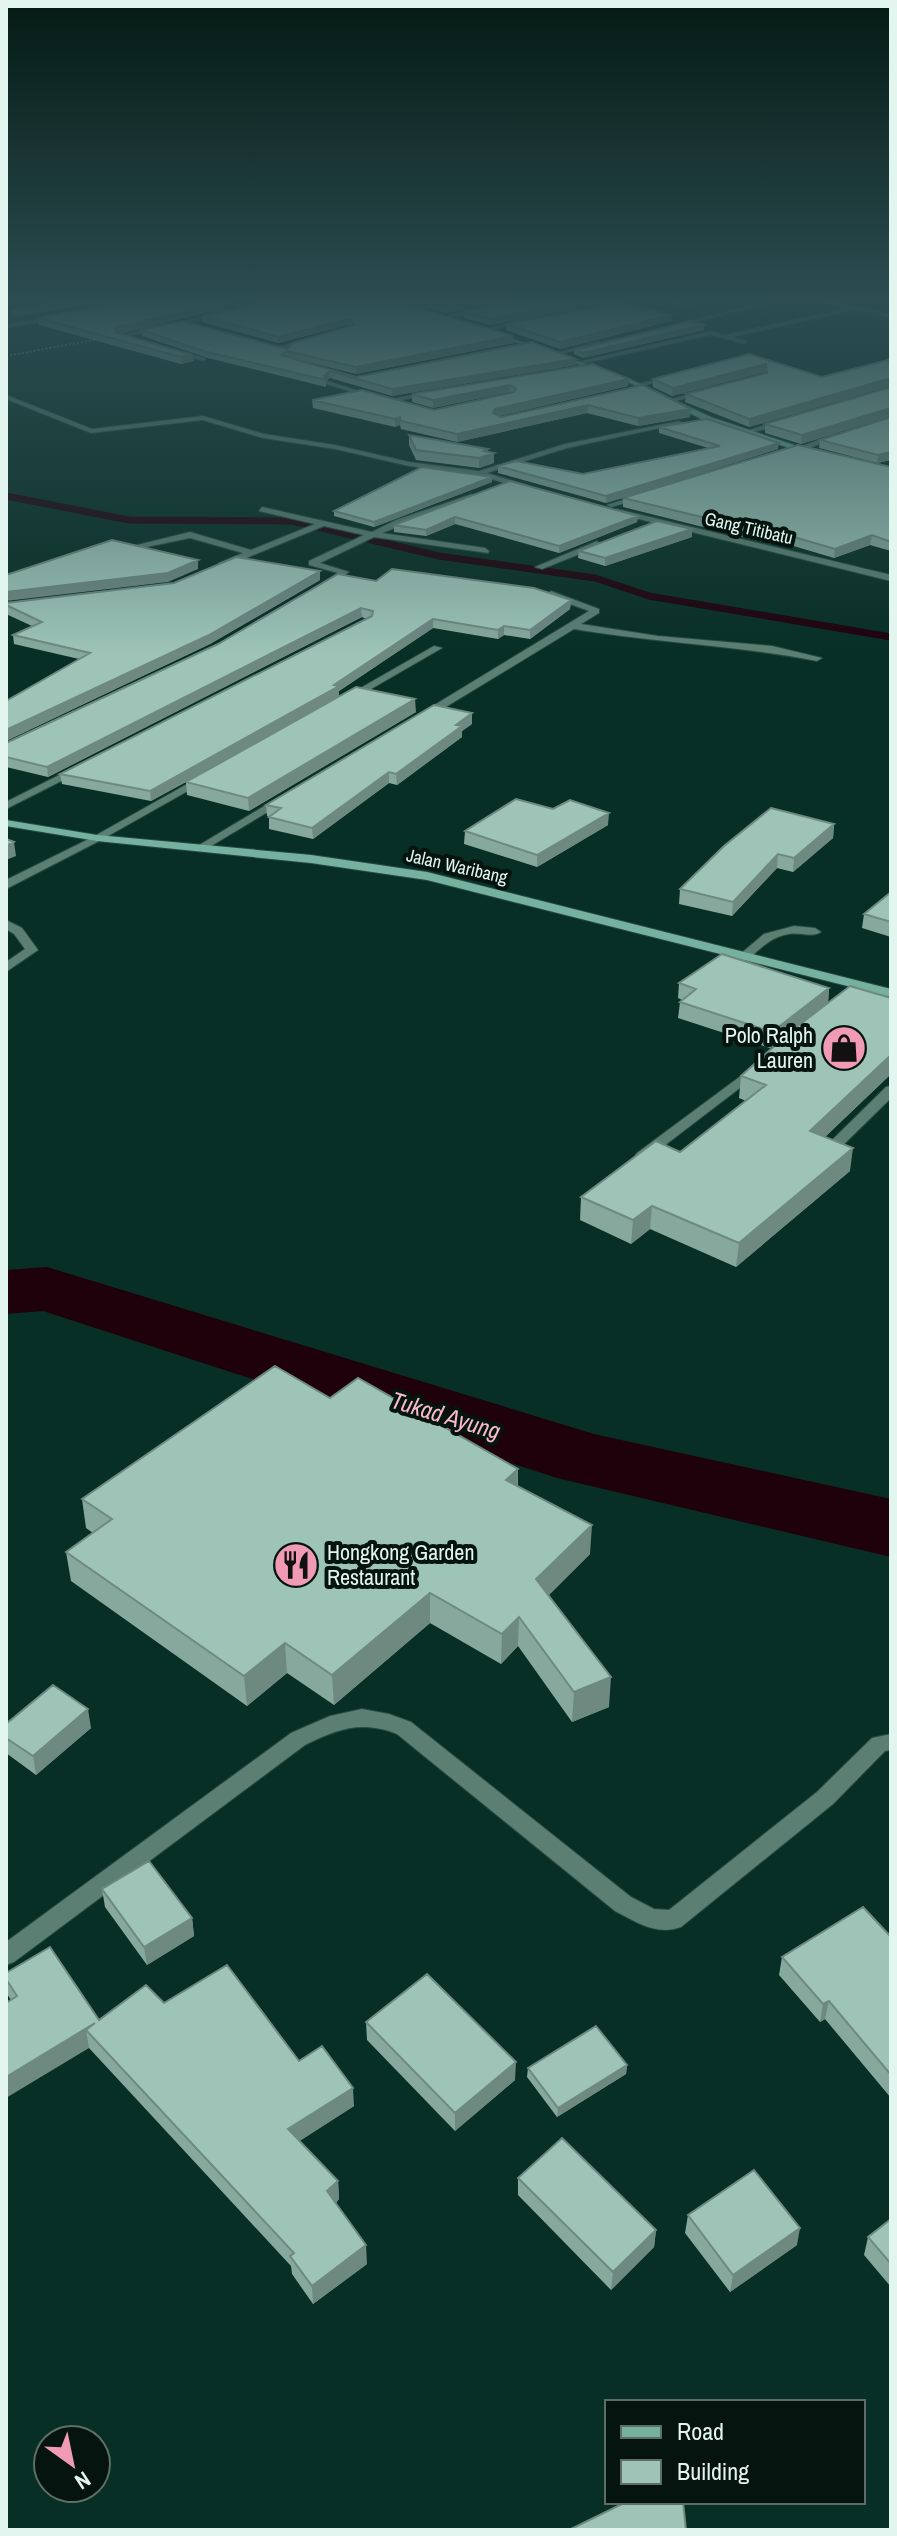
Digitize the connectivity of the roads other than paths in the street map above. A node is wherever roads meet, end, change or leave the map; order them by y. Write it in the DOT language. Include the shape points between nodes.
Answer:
graph roads {
  1 [pos="57,417"];
  2 [pos="197,417"];
  3 [pos="201,417"];
  4 [pos="696,417"];
  5 [pos="701,420"];
  6 [pos="790,420"];
  7 [pos="747,432"];
  8 [pos="851,432"];
  9 [pos="798,449"];
  10 [pos="785,453"];
  11 [pos="824,455"];
  12 [pos="479,473"];
  13 [pos="507,483"];
  14 [pos="493,488"];
  15 [pos="534,490"];
  16 [pos="654,492"];
  17 [pos="479,493"];
  18 [pos="262,509"];
  19 [pos="655,522"];
  20 [pos="318,525"];
  21 [pos="640,527"];
  22 [pos="366,536"];
  23 [pos="611,539"];
  24 [pos="137,546"];
  25 [pos="485,551"];
  26 [pos="252,553"];
  27 [pos="539,567"];
  28 [pos="211,570"];
  29 [pos="891,578"];
  30 [pos="319,590"];
  31 [pos="535,591"];
  32 [pos="575,626"];
  33 [pos="437,648"];
  34 [pos="817,658"];
  35 [pos="340,702"];
  36 [pos="413,722"];
  37 [pos="85,765"];
  38 [pos="215,772"];
  39 [pos="295,792"];
  40 [pos="6,806"];
  41 [pos="6,823"];
  42 [pos="97,838"];
  43 [pos="202,847"];
  44 [pos="6,885"];
  45 [pos="6,924"];
  46 [pos="815,932"];
  47 [pos="744,956"];
  48 [pos="6,968"];
  49 [pos="891,992"];
  50 [pos="767,1061"];
  51 [pos="891,1090"];
  52 [pos="831,1149"];
  53 [pos="629,1166"];
  54 [pos="891,1742"];
  55 [pos="6,1955"];
  1 -- 2 [label="street" via="91,431"];
  3 -- 12 [label="street" via="263,436"];
  4 -- 5 [label="street"];
  5 -- 7 [label="street"];
  5 -- 12 [label="street" via="597,438"];
  6 -- 7 [label="street"];
  7 -- 9 [label="street"];
  8 -- 9 [label="street"];
  9 -- 10 [label="street"];
  9 -- 11 [label="street"];
  12 -- 13 [label="street"];
  13 -- 14 [label="street"];
  13 -- 15 [label="street"];
  16 -- 19 [label="street, Gang Titibatu" via="606,506"];
  17 -- 22 [label="street"];
  18 -- 20 [label="street"];
  19 -- 21 [label="street"];
  19 -- 29 [label="street, Gang Titibatu"];
  20 -- 22 [label="street"];
  20 -- 26 [label="street"];
  22 -- 25 [label="street"];
  22 -- 30 [label="street" via="312,563 343,570"];
  23 -- 27 [label="street"];
  24 -- 26 [label="street" via="190,535"];
  26 -- 28 [label="street"];
  31 -- 32 [label="street" via="596,610"];
  32 -- 34 [label="street"];
  32 -- 36 [label="street"];
  33 -- 35 [label="street"];
  37 -- 40 [label="street"];
  38 -- 42 [label="street"];
  39 -- 43 [label="street"];
  41 -- 42 [label="street, Jalan Waribang"];
  42 -- 43 [label="street, Jalan Waribang"];
  42 -- 44 [label="street"];
  43 -- 47 [label="street, Jalan Waribang" via="427,876"];
  45 -- 48 [label="street" via="32,950"];
  46 -- 47 [label="street" via="772,933"];
  47 -- 49 [label="street, Jalan Waribang" via="857,990"];
  50 -- 53 [label="street"];
  51 -- 52 [label="street"];
  54 -- 55 [label="street" via="879,1744 825,1798 673,1920 651,1919 623,1904 404,1728 381,1717 339,1718 298,1739"];
}
